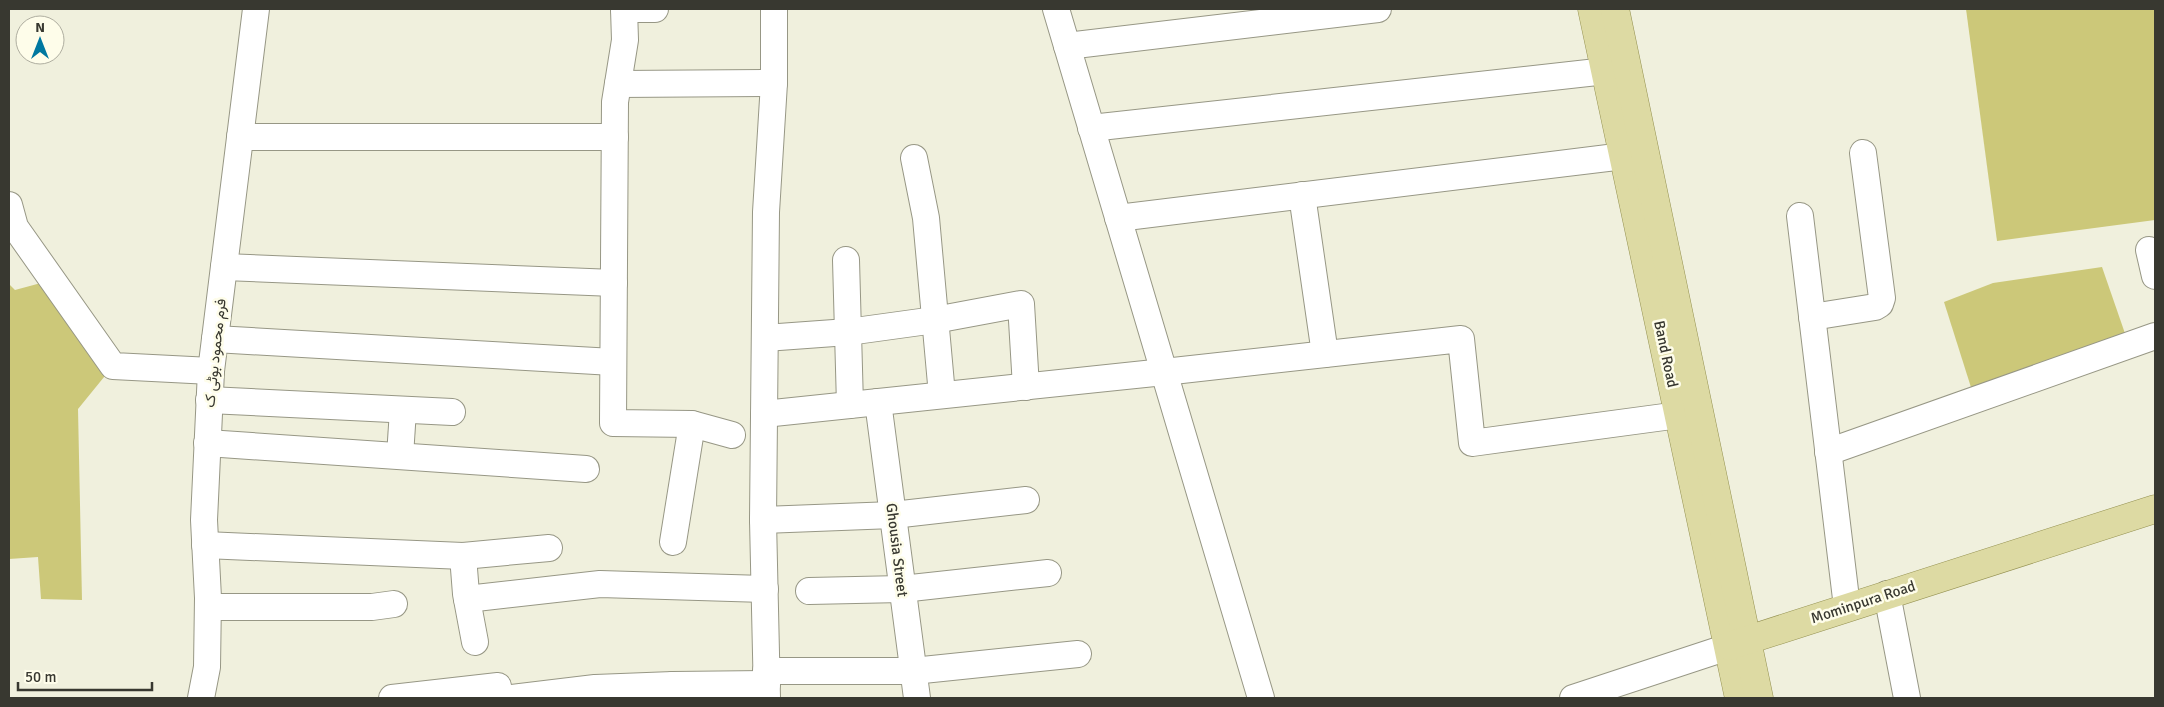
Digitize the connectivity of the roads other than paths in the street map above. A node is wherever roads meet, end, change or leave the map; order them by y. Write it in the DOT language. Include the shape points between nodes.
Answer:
graph roads {
  1 [pos="256,9"];
  2 [pos="624,9"];
  3 [pos="655,9"];
  4 [pos="774,9"];
  5 [pos="1056,9"];
  6 [pos="1378,9"];
  7 [pos="1592,9"];
  8 [pos="1615,9"];
  9 [pos="1067,46"];
  10 [pos="1606,71"];
  11 [pos="774,82"];
  12 [pos="618,84"];
  13 [pos="1091,128"];
  14 [pos="240,137"];
  15 [pos="615,137"];
  16 [pos="1863,153"];
  17 [pos="1624,156"];
  18 [pos="914,158"];
  19 [pos="1302,195"];
  20 [pos="9,205"];
  21 [pos="1800,216"];
  22 [pos="1118,218"];
  23 [pos="2149,250"];
  24 [pos="846,260"];
  25 [pos="224,267"];
  26 [pos="2155,276"];
  27 [pos="614,284"];
  28 [pos="1812,317"];
  29 [pos="935,320"];
  30 [pos="848,332"];
  31 [pos="2155,336"];
  32 [pos="765,338"];
  33 [pos="215,339"];
  34 [pos="1325,354"];
  35 [pos="613,362"];
  36 [pos="211,371"];
  37 [pos="1164,372"];
  38 [pos="1026,387"];
  39 [pos="942,395"];
  40 [pos="210,400"];
  41 [pos="878,402"];
  42 [pos="850,405"];
  43 [pos="403,410"];
  44 [pos="452,412"];
  45 [pos="764,414"];
  46 [pos="1679,415"];
  47 [pos="692,424"];
  48 [pos="732,435"];
  49 [pos="207,443"];
  50 [pos="1828,452"];
  51 [pos="400,456"];
  52 [pos="586,469"];
  53 [pos="1026,500"];
  54 [pos="2155,509"];
  55 [pos="892,515"];
  56 [pos="764,520"];
  57 [pos="672,542"];
  58 [pos="205,545"];
  59 [pos="549,548"];
  60 [pos="463,556"];
  61 [pos="1048,573"];
  62 [pos="765,589"];
  63 [pos="902,589"];
  64 [pos="809,592"];
  65 [pos="1888,594"];
  66 [pos="466,599"];
  67 [pos="394,604"];
  68 [pos="208,608"];
  69 [pos="1847,608"];
  70 [pos="475,642"];
  71 [pos="1737,643"];
  72 [pos="1078,654"];
  73 [pos="913,671"];
  74 [pos="767,684"];
  75 [pos="674,691"];
  76 [pos="505,692"];
  77 [pos="406,697"];
  78 [pos="1578,697"];
  79 [pos="201,698"];
  80 [pos="917,698"];
  81 [pos="1261,698"];
  82 [pos="1739,698"];
  83 [pos="1759,698"];
  84 [pos="1907,698"];
  1 -- 14 [label="street, فرم محمود بوٹی ک"];
  2 -- 3 [label="street"];
  2 -- 12 [label="street"];
  4 -- 11 [label="street"];
  5 -- 9 [label="street"];
  6 -- 9 [label="street"];
  7 -- 10 [label="main road, Band Road"];
  8 -- 71 [label="main road, Band Road"];
  9 -- 13 [label="street"];
  10 -- 13 [label="street"];
  10 -- 17 [label="main road, Band Road"];
  11 -- 12 [label="street"];
  11 -- 32 [label="street" via="766,212"];
  12 -- 15 [label="street"];
  13 -- 22 [label="street"];
  14 -- 15 [label="street"];
  14 -- 25 [label="street, فرم محمود بوٹی ک"];
  15 -- 27 [label="street"];
  16 -- 28 [label="street" via="1882,298 1875,307"];
  17 -- 19 [label="street"];
  17 -- 46 [label="main road, Band Road"];
  18 -- 29 [label="street" via="926,218"];
  19 -- 22 [label="street"];
  19 -- 34 [label="street"];
  20 -- 36 [label="street" via="15,227 113,366"];
  21 -- 28 [label="street"];
  22 -- 37 [label="street"];
  23 -- 26 [label="street"];
  24 -- 30 [label="street"];
  25 -- 27 [label="street"];
  25 -- 33 [label="street, فرم محمود بوٹی ک"];
  27 -- 35 [label="street"];
  28 -- 50 [label="street"];
  29 -- 30 [label="street"];
  29 -- 38 [label="street" via="1021,304"];
  29 -- 39 [label="street"];
  30 -- 32 [label="street"];
  30 -- 42 [label="street"];
  31 -- 50 [label="street"];
  32 -- 45 [label="street"];
  33 -- 35 [label="street"];
  33 -- 36 [label="street, فرم محمود بوٹی ک"];
  34 -- 37 [label="street"];
  34 -- 46 [label="street" via="1461,339 1472,443"];
  35 -- 47 [label="street" via="613,423"];
  36 -- 40 [label="street, فرم محمود بوٹی ک"];
  37 -- 38 [label="street"];
  37 -- 81 [label="street"];
  38 -- 39 [label="street"];
  39 -- 41 [label="street"];
  40 -- 43 [label="street"];
  40 -- 49 [label="street, فرم محمود بوٹی ک"];
  41 -- 42 [label="street"];
  41 -- 55 [label="street, Ghousia Street"];
  42 -- 45 [label="street"];
  43 -- 44 [label="street"];
  43 -- 51 [label="street"];
  45 -- 56 [label="street"];
  46 -- 71 [label="main road, Band Road"];
  47 -- 48 [label="street"];
  47 -- 57 [label="street"];
  49 -- 51 [label="street"];
  49 -- 58 [label="street, فرم محمود بوٹی ک"];
  50 -- 69 [label="street"];
  51 -- 52 [label="street"];
  53 -- 55 [label="street"];
  54 -- 65 [label="main road, Mominpura Road"];
  55 -- 56 [label="street"];
  55 -- 63 [label="street, Ghousia Street"];
  56 -- 62 [label="street"];
  58 -- 60 [label="street"];
  58 -- 68 [label="street, فرم محمود بوٹی ک"];
  59 -- 60 [label="street"];
  60 -- 66 [label="street"];
  61 -- 63 [label="street"];
  62 -- 66 [label="street" via="600,584"];
  62 -- 74 [label="street"];
  63 -- 64 [label="street"];
  63 -- 73 [label="street, Ghousia Street"];
  65 -- 69 [label="main road, Mominpura Road"];
  65 -- 84 [label="street"];
  66 -- 70 [label="street"];
  67 -- 68 [label="street" via="372,607"];
  68 -- 79 [label="street, فرم محمود بوٹی ک" via="207,667"];
  69 -- 71 [label="main road, Mominpura Road"];
  71 -- 78 [label="street, Mominpura Road"];
  71 -- 82 [label="main road, Band Road"];
  71 -- 83 [label="main road, Band Road"];
  72 -- 73 [label="street"];
  73 -- 74 [label="street"];
  73 -- 80 [label="street, Ghousia Street"];
  74 -- 75 [label="street"];
  75 -- 76 [label="street" via="595,688"];
  76 -- 77 [label="street"];
}
